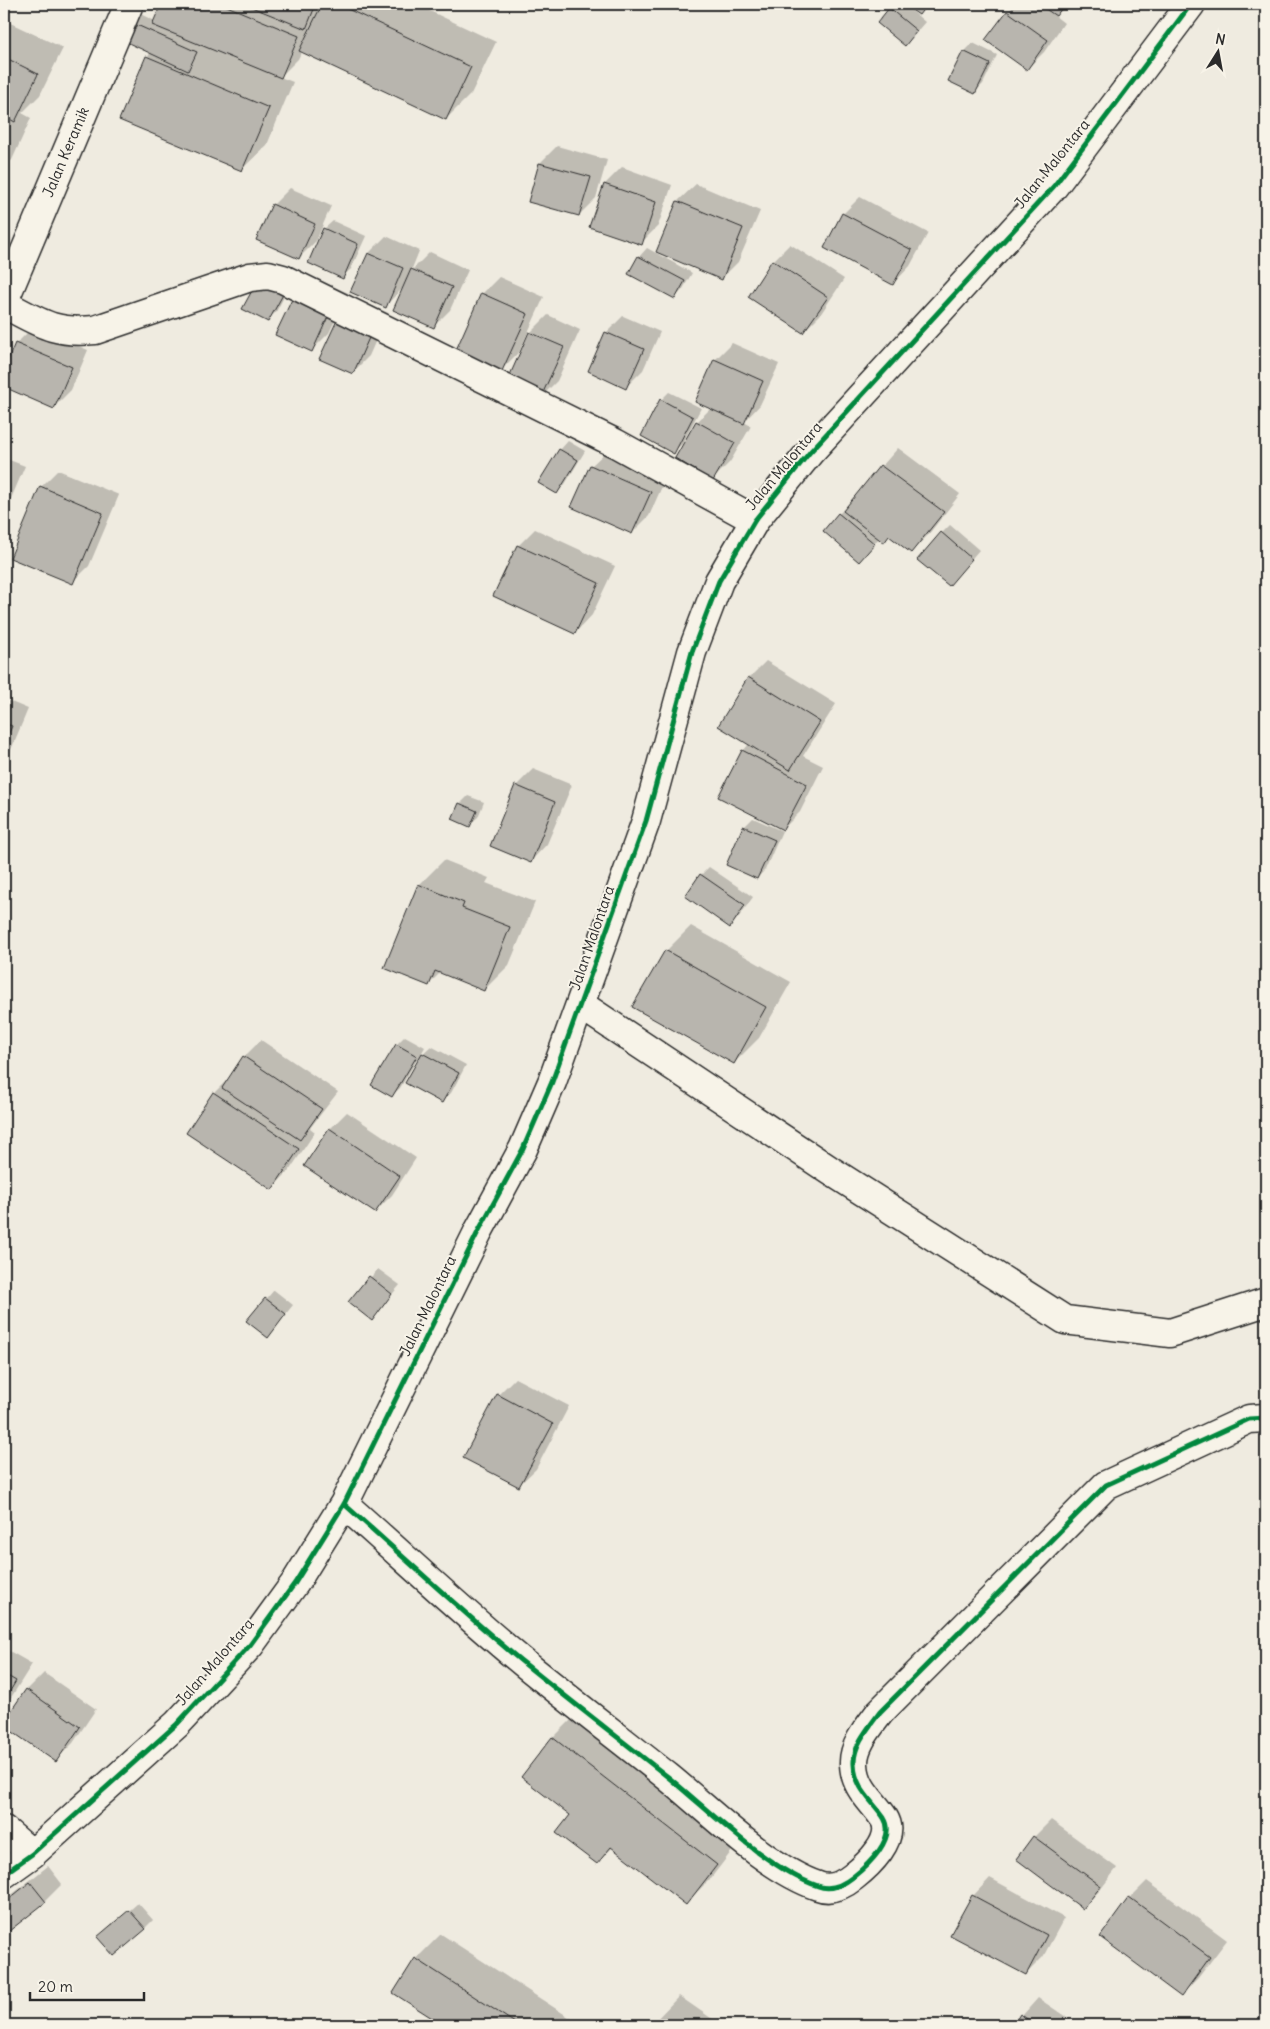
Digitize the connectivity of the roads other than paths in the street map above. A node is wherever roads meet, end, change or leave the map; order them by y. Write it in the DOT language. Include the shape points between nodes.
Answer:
graph roads {
  1 [pos="129,4"];
  2 [pos="1191,4"];
  3 [pos="4,302"];
  4 [pos="755,520"];
  5 [pos="581,1005"];
  6 [pos="1266,1302"];
  7 [pos="1266,1418"];
  8 [pos="344,1504"];
  9 [pos="4,1830"];
  10 [pos="32,1854"];
  11 [pos="4,1874"];
  1 -- 3 [label="street, Jalan Keramik"];
  2 -- 4 [label="street, Jalan Malontara" via="1054,186 810,452"];
  3 -- 4 [label="street" via="52,328 74,332 95,330 250,277 268,275 283,278 623,448"];
  4 -- 5 [label="street, Jalan Malontara" via="719,581 692,652 646,820"];
  5 -- 6 [label="street" via="839,1176 1065,1320 1170,1333"];
  5 -- 8 [label="street, Jalan Malontara" via="523,1149 478,1232"];
  7 -- 8 [label="street" via="1249,1419 1106,1485 880,1712 856,1749 853,1763 863,1794 885,1820 885,1839 875,1857 837,1887 821,1887 803,1880 760,1853 524,1663"];
  8 -- 10 [label="street, Jalan Malontara" via="295,1584 250,1645 177,1724"];
  9 -- 10 [label="street"];
  10 -- 11 [label="street, Jalan Malontara"];
}
